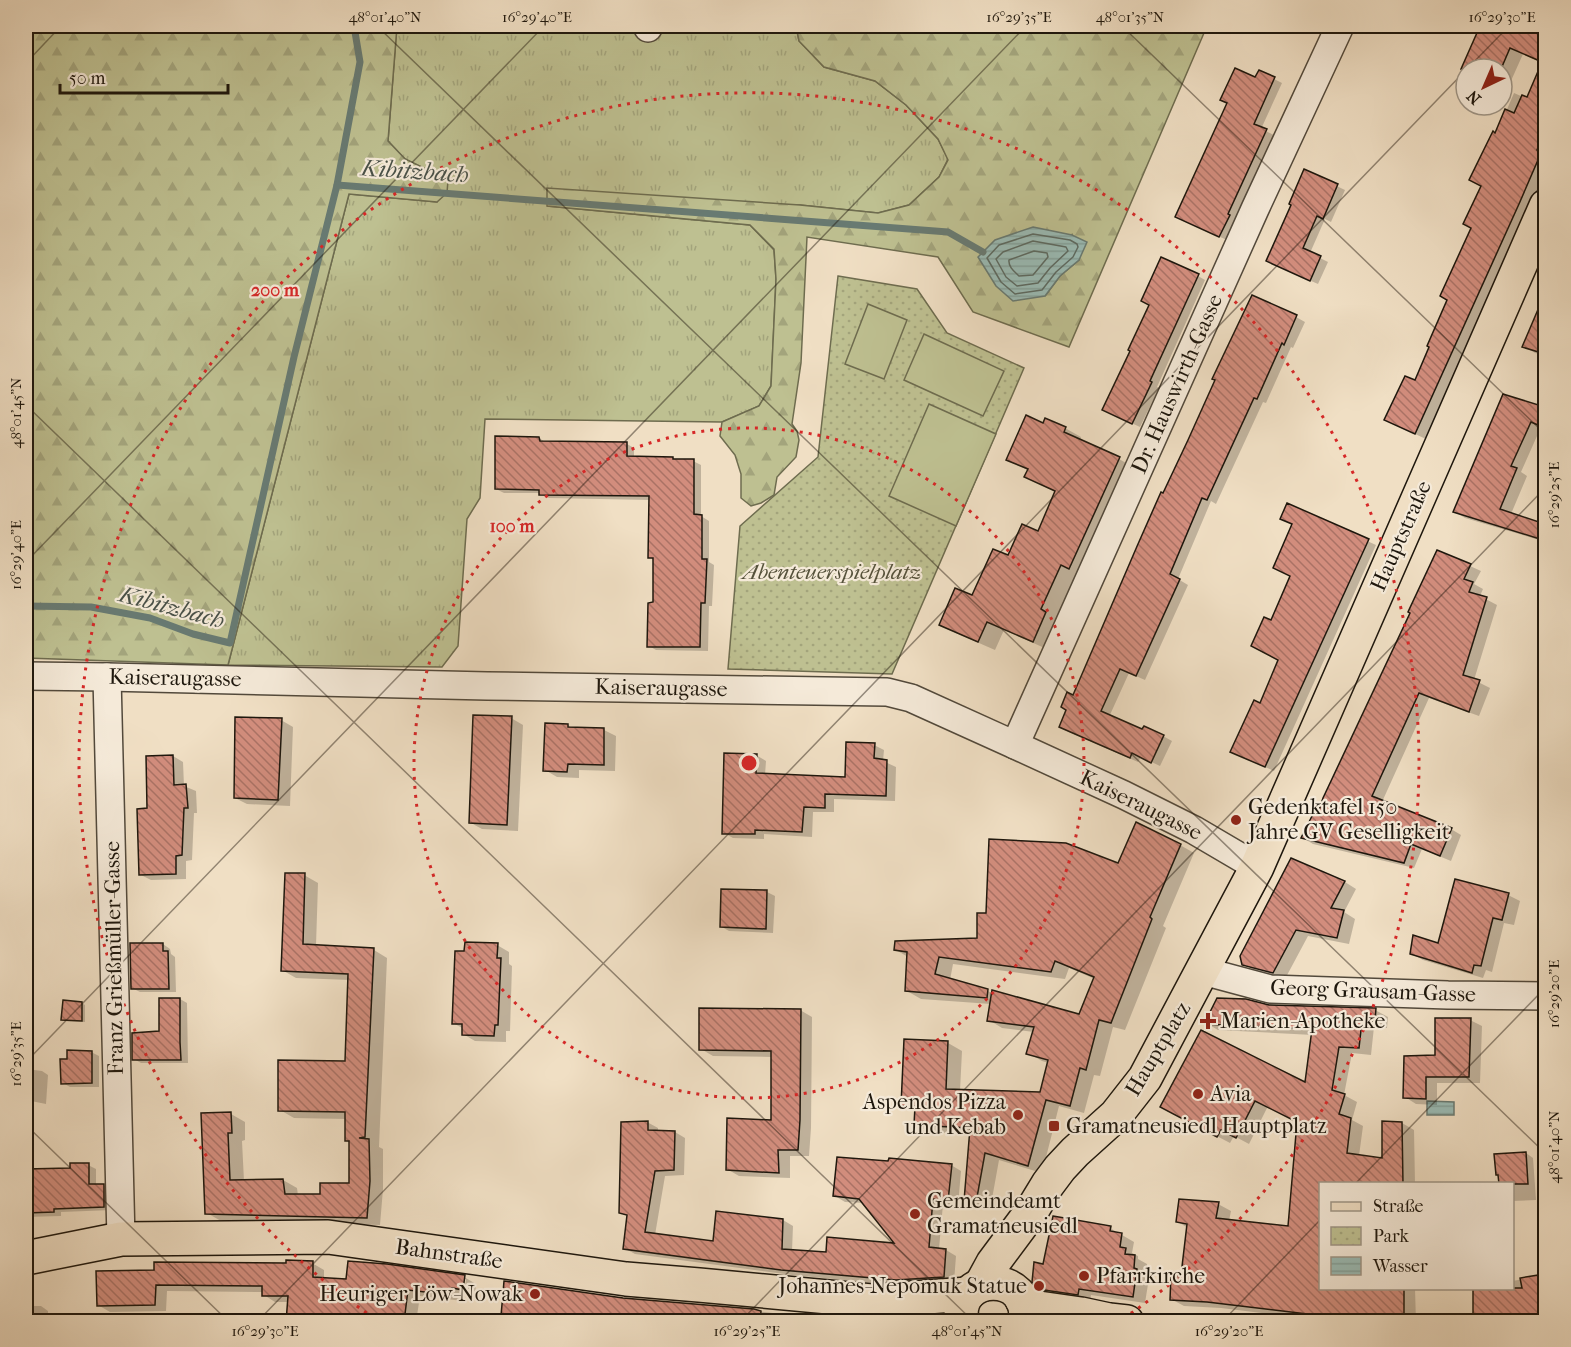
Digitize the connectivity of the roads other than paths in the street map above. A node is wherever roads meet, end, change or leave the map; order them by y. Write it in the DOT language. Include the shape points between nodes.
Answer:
graph roads {
  1 [pos="1340,26"];
  2 [pos="1545,206"];
  3 [pos="26,676"];
  4 [pos="107,676"];
  5 [pos="1015,745"];
  6 [pos="1257,867"];
  7 [pos="1203,971"];
  8 [pos="1545,996"];
  9 [pos="121,1239"];
  10 [pos="26,1258"];
  11 [pos="872,1301"];
  12 [pos="995,1302"];
  13 [pos="1113,1321"];
  14 [pos="942,1322"];
  1 -- 5 [label="street, Dr. Hauswirth-Gasse"];
  2 -- 6 [label="main road, Hauptstraße"];
  3 -- 4 [label="street, Kaiseraugasse"];
  4 -- 5 [label="street, Kaiseraugasse" via="887,692 911,698"];
  4 -- 9 [label="street, Franz Grießmüller-Gasse"];
  5 -- 6 [label="street, Kaiseraugasse" via="1194,830"];
  6 -- 7 [label="main road, Hauptplatz"];
  7 -- 8 [label="street, Georg Grausam-Gasse" via="1270,989"];
  7 -- 12 [label="main road, Hauptplatz" via="1145,1078 1116,1115 1075,1152 1048,1184 1031,1212 1014,1270"];
  9 -- 10 [label="main road, Bahnstraße"];
  9 -- 11 [label="main road, Bahnstraße" via="328,1237 626,1279"];
  11 -- 12 [label="main road, Bahnstraße"];
  11 -- 14 [label="main road, Bahnstraße"];
  12 -- 13 [label="main road"];
}
